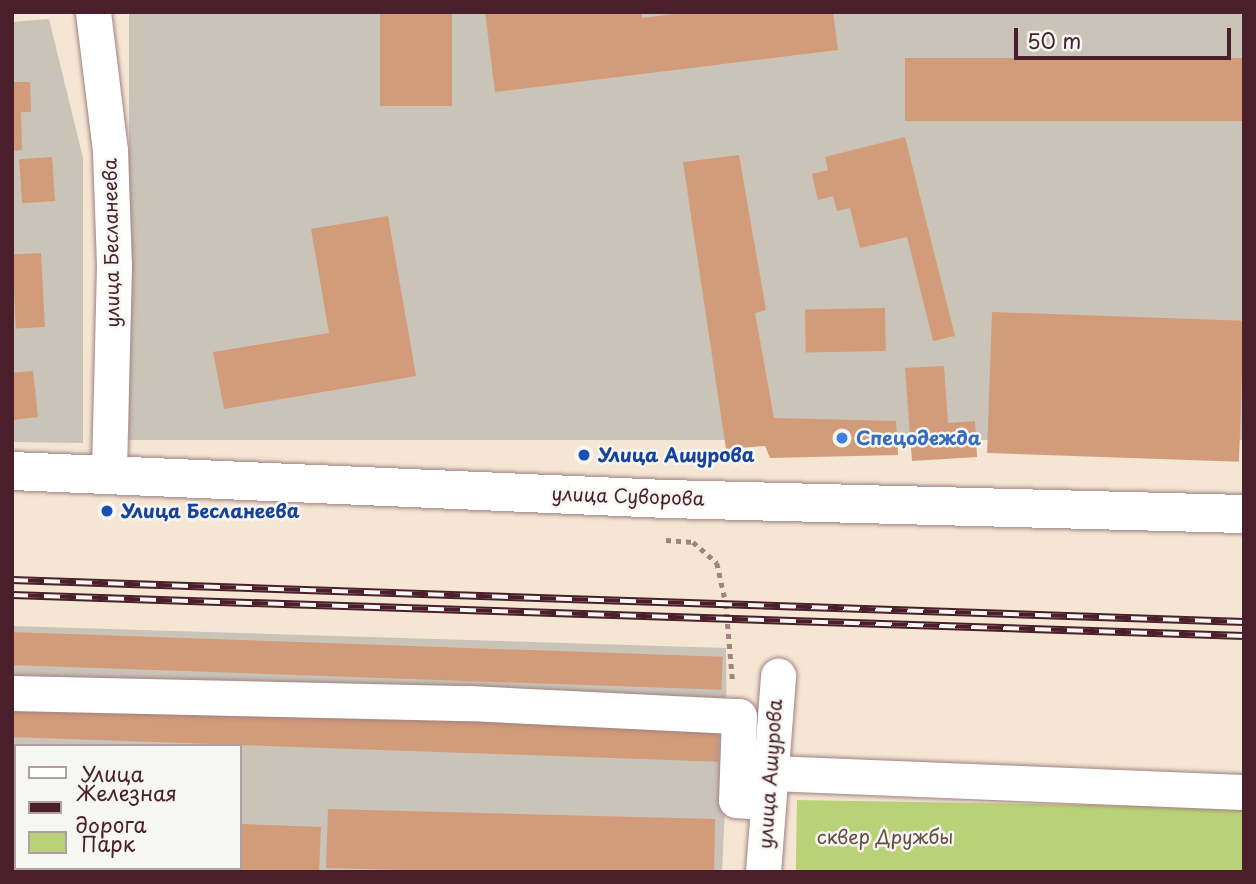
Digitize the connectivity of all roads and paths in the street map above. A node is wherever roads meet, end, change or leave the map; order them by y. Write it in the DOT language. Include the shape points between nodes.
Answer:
graph roads {
  1 [pos="93,12"];
  2 [pos="12,471"];
  3 [pos="109,474"];
  4 [pos="1244,513"];
  5 [pos="666,540"];
  6 [pos="778,676"];
  7 [pos="12,693"];
  8 [pos="735,716"];
  9 [pos="769,787"];
  10 [pos="1244,792"];
  11 [pos="763,872"];
  1 -- 3 [label="street, улица Бесланеева" via="110,151"];
  2 -- 3 [label="main road, улица Суворова"];
  3 -- 4 [label="main road, улица Суворова" via="667,499"];
  5 -- 8 [label="path" via="693,542 717,563 726,604"];
  6 -- 9 [label="street, улица Ашурова"];
  7 -- 8 [label="street" via="469,703"];
  8 -- 9 [label="street" via="739,716 736,800"];
  9 -- 10 [label="street"];
  9 -- 11 [label="street, улица Ашурова"];
}
